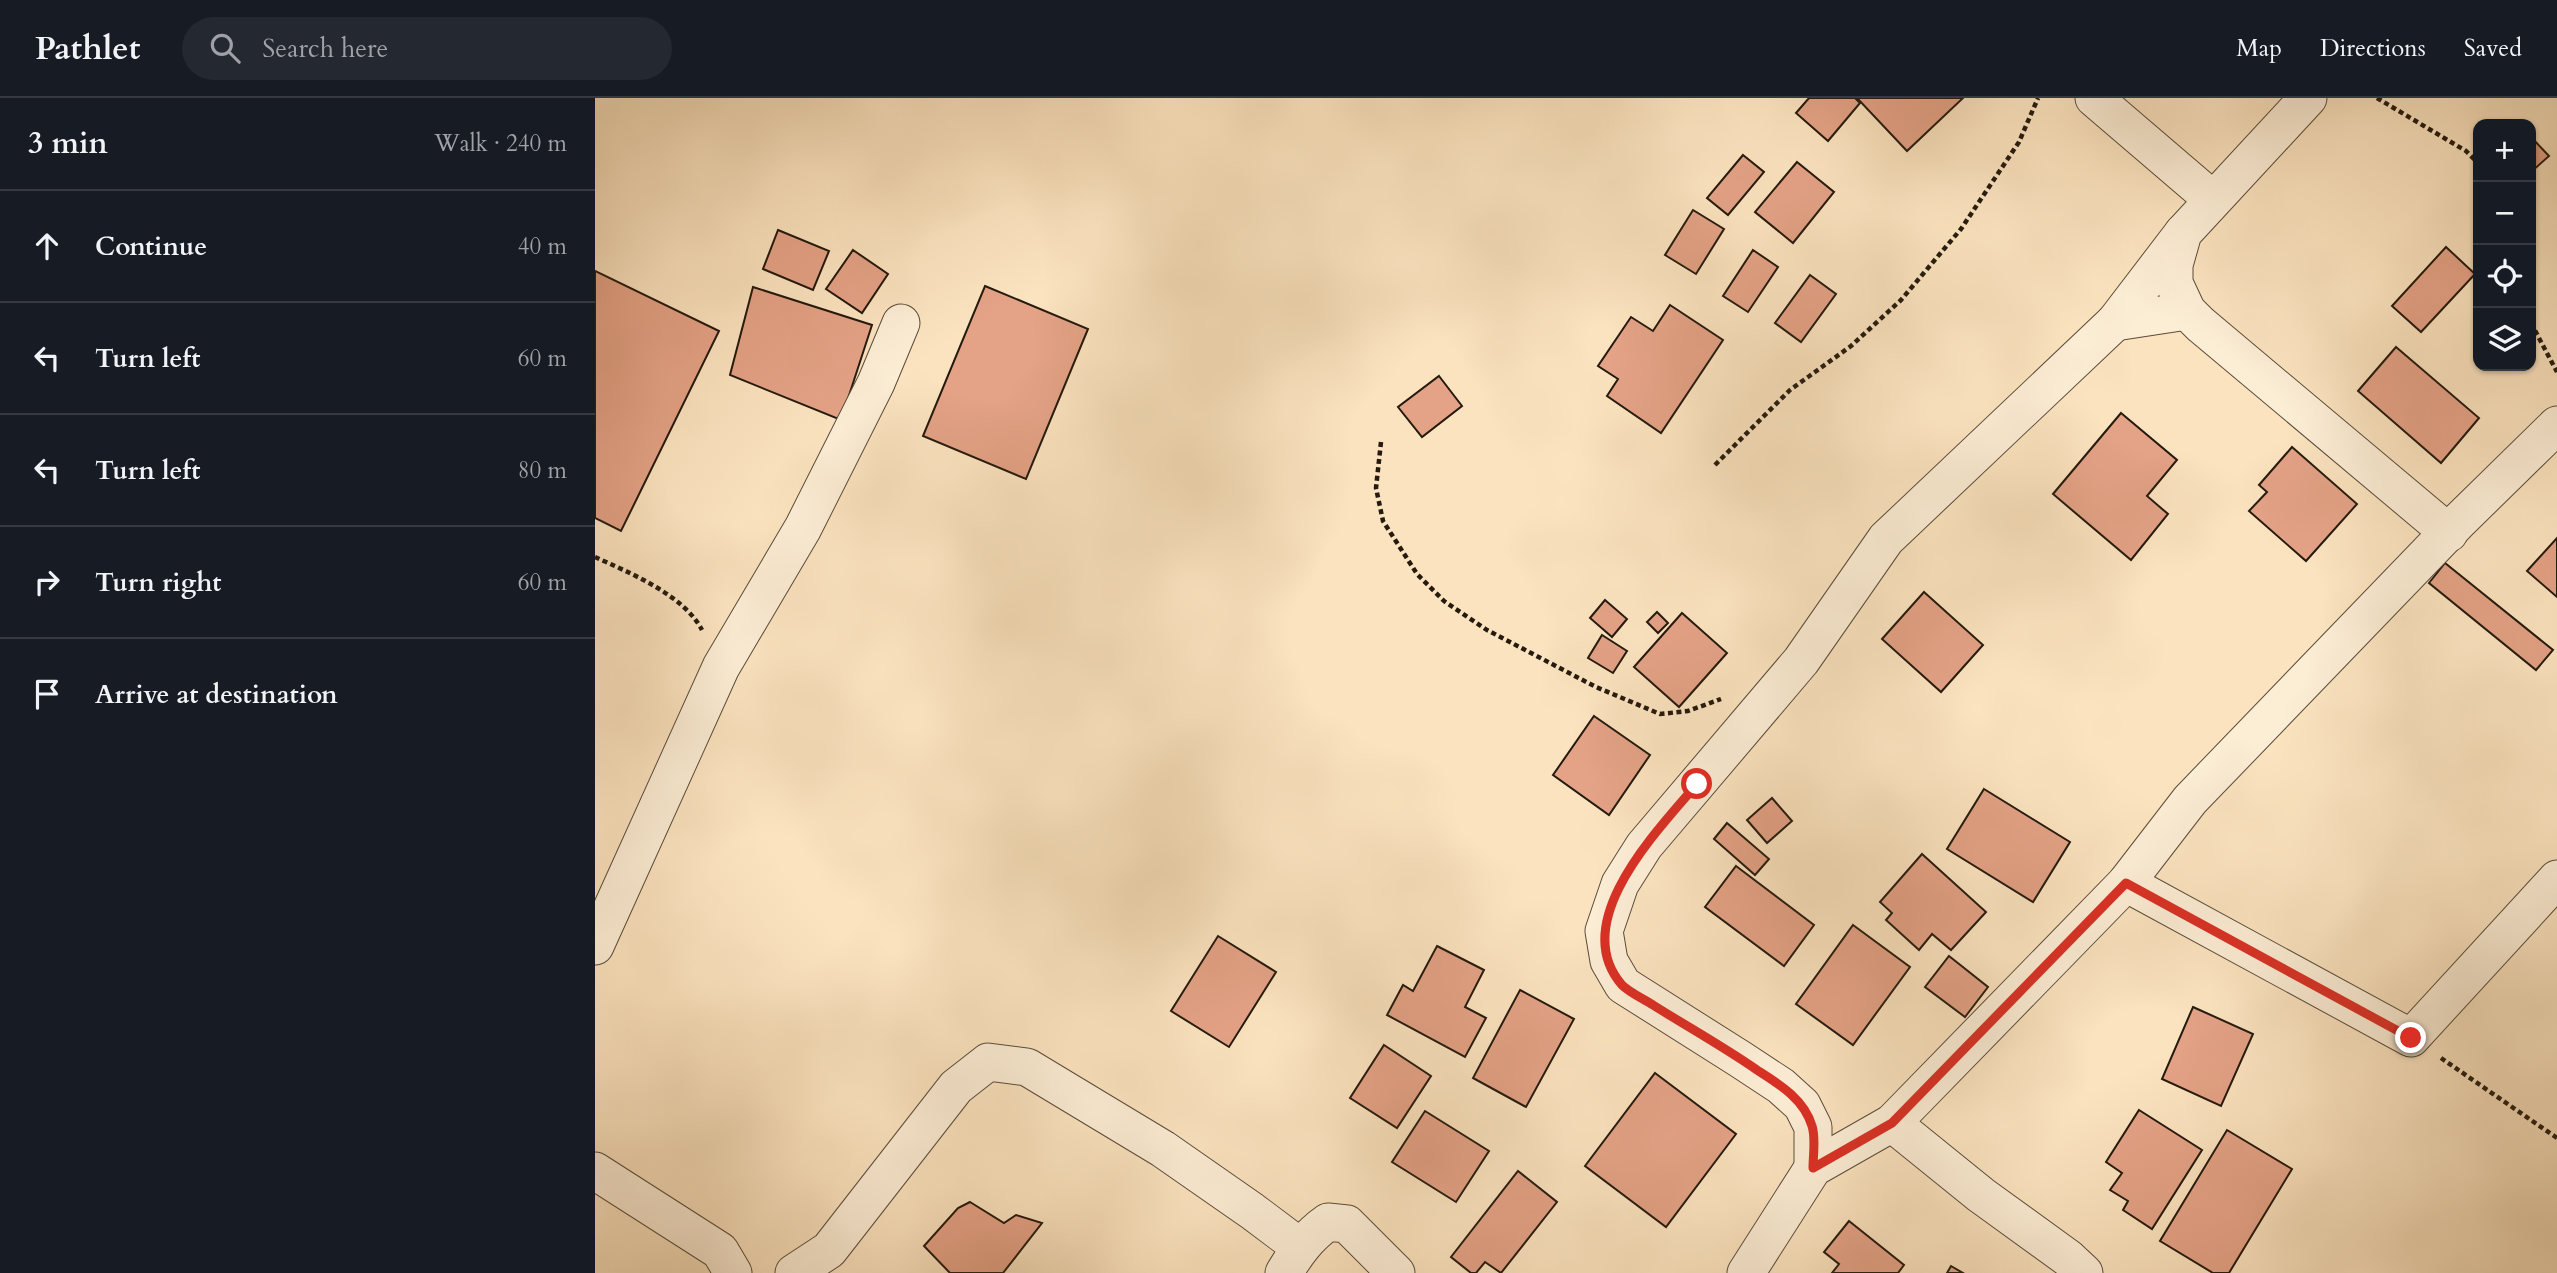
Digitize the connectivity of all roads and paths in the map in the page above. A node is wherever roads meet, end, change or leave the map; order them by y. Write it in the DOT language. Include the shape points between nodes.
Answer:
graph roads {
  1 [pos="2038,98"];
  2 [pos="2094,98"];
  3 [pos="2308,98"];
  4 [pos="2377,98"];
  5 [pos="2473,158"];
  6 [pos="2212,199"];
  7 [pos="2183,233"];
  8 [pos="2187,311"];
  9 [pos="2115,322"];
  10 [pos="901,323"];
  11 [pos="2536,332"];
  12 [pos="2557,372"];
  13 [pos="2553,435"];
  14 [pos="1381,442"];
  15 [pos="1715,466"];
  16 [pos="2449,533"];
  17 [pos="595,557"];
  18 [pos="720,667"];
  19 [pos="1768,700"];
  20 [pos="2557,879"];
  21 [pos="2126,883"];
  22 [pos="595,946"];
  23 [pos="2411,1038"];
  24 [pos="1892,1123"];
  25 [pos="2557,1138"];
  26 [pos="1813,1168"];
  27 [pos="595,1171"];
  28 [pos="1292,1260"];
  29 [pos="733,1273"];
  30 [pos="794,1273"];
  31 [pos="1396,1273"];
  32 [pos="1746,1273"];
  33 [pos="2084,1273"];
  1 -- 15 [label="path" via="2019,142 1961,229 1902,300 1851,346 1790,390"];
  2 -- 6 [label="street"];
  3 -- 6 [label="street"];
  4 -- 5 [label="path"];
  6 -- 7 [label="street"];
  7 -- 8 [label="street" via="2173,265 2174,283"];
  7 -- 9 [label="street"];
  8 -- 9 [label="street"];
  8 -- 16 [label="street"];
  9 -- 19 [label="street" via="1886,539 1801,661"];
  10 -- 18 [label="street" via="803,527"];
  11 -- 12 [label="path"];
  13 -- 16 [label="street"];
  14 -- 19 [label="path" via="1376,488 1383,521 1417,574 1465,616 1597,687 1660,714 1688,711 1719,699"];
  16 -- 21 [label="street" via="2190,800"];
  17 -- 18 [label="path" via="661,588 698,622"];
  18 -- 22 [label="street"];
  19 -- 26 [label="street" via="1644,846 1620,884 1604,931 1609,961 1623,985 1741,1059 1802,1105 1813,1127"];
  20 -- 23 [label="street"];
  21 -- 23 [label="street"];
  21 -- 24 [label="street"];
  23 -- 25 [label="path"];
  24 -- 26 [label="street"];
  24 -- 33 [label="street"];
  26 -- 32 [label="street"];
  27 -- 29 [label="street" via="720,1251"];
  28 -- 30 [label="street" via="1252,1211 1163,1149 1027,1067 988,1062 956,1087 829,1250"];
  28 -- 31 [label="street" via="1328,1222 1347,1224"];
}
